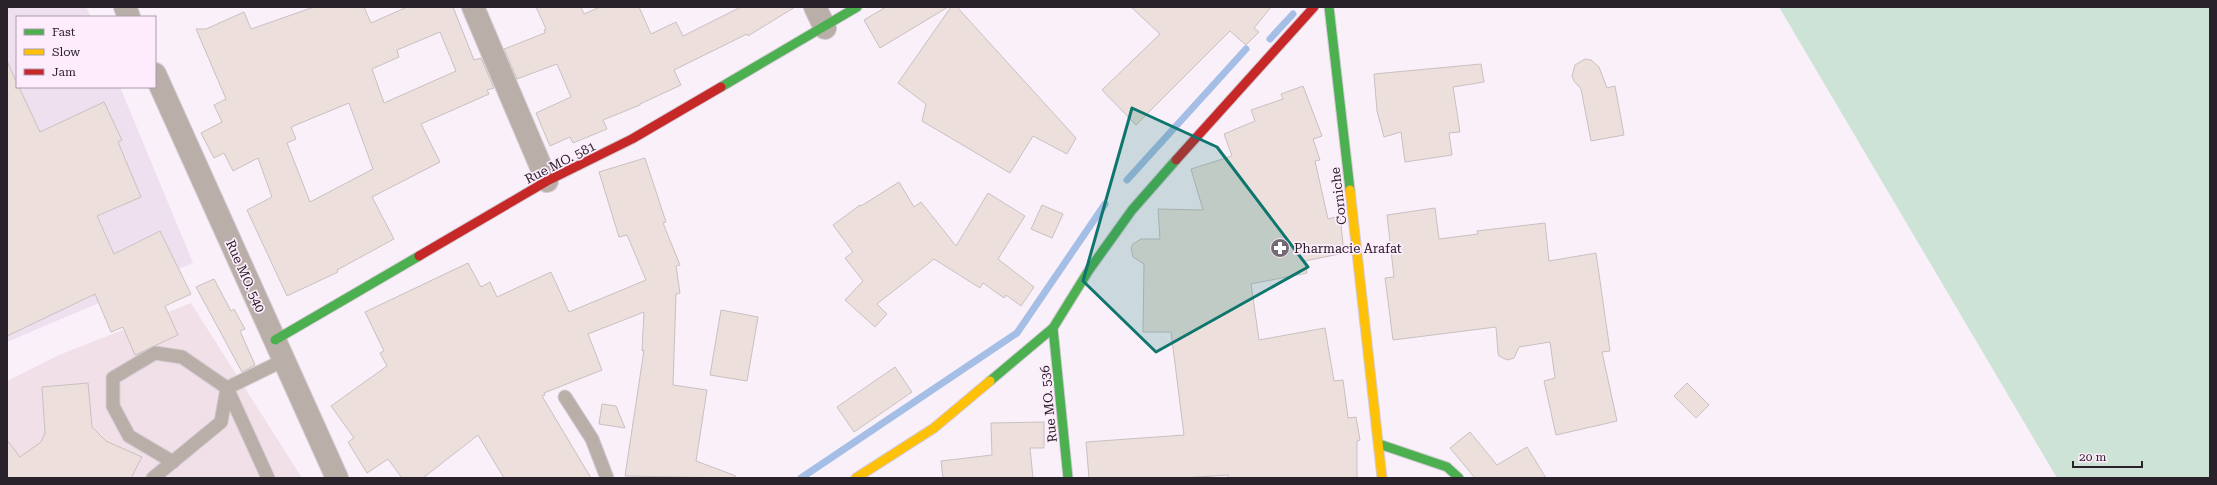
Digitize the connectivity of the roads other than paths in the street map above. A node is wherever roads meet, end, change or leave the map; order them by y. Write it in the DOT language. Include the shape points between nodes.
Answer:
graph roads {
  1 [pos="473,7"];
  2 [pos="815,7"];
  3 [pos="857,7"];
  4 [pos="1314,7"];
  5 [pos="1329,7"];
  6 [pos="825,28"];
  7 [pos="156,76"];
  8 [pos="547,181"];
  9 [pos="1054,328"];
  10 [pos="275,340"];
  11 [pos="284,360"];
  12 [pos="227,388"];
  13 [pos="565,397"];
  14 [pos="1379,444"];
  15 [pos="173,462"];
  16 [pos="153,478"];
  17 [pos="268,478"];
  18 [pos="337,478"];
  19 [pos="606,478"];
  20 [pos="856,478"];
  21 [pos="1068,478"];
  22 [pos="1382,478"];
  23 [pos="1459,478"];
  1 -- 8 [label="street"];
  2 -- 6 [label="street"];
  3 -- 6 [label="street, Rue MO. 581"];
  4 -- 9 [label="street" via="1132,210 1088,270"];
  5 -- 14 [label="street, Corniche"];
  6 -- 8 [label="street, Rue MO. 581" via="632,139"];
  7 -- 10 [label="street, Rue MO. 540"];
  8 -- 10 [label="street, Rue MO. 581"];
  9 -- 20 [label="street" via="934,428"];
  9 -- 21 [label="street, Rue MO. 536"];
  10 -- 11 [label="street, Rue MO. 540"];
  11 -- 12 [label="lane"];
  11 -- 18 [label="street, Rue MO. 540"];
  12 -- 15 [label="lane" via="221,422"];
  12 -- 15 [label="lane" via="182,357 155,353 113,378 113,406 130,436"];
  12 -- 17 [label="lane"];
  13 -- 19 [label="lane" via="592,439"];
  14 -- 22 [label="street, Corniche"];
  14 -- 23 [label="street" via="1447,467"];
  15 -- 16 [label="lane"];
}
